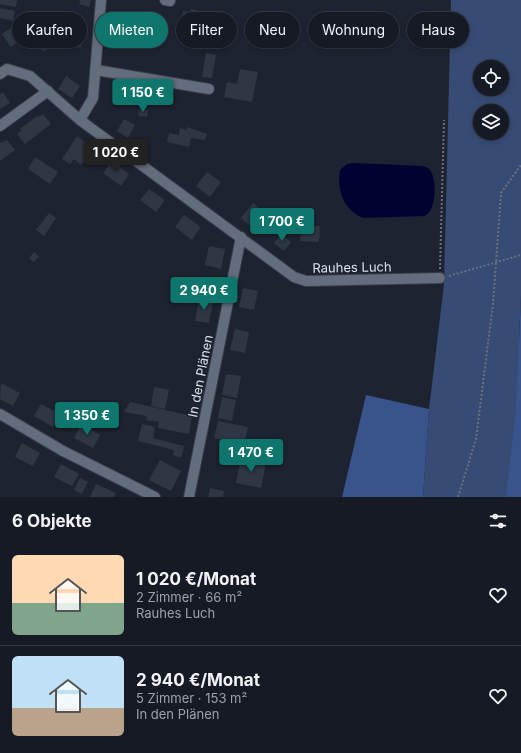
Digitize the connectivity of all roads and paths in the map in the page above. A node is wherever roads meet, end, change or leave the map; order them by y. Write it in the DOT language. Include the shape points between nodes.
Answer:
graph roads {
  1 [pos="101,0"];
  2 [pos="96,70"];
  3 [pos="0,74"];
  4 [pos="209,89"];
  5 [pos="48,92"];
  6 [pos="80,120"];
  7 [pos="444,120"];
  8 [pos="0,126"];
  9 [pos="521,165"];
  10 [pos="242,237"];
  11 [pos="521,255"];
  12 [pos="496,262"];
  13 [pos="440,278"];
  14 [pos="0,414"];
  15 [pos="155,497"];
  16 [pos="189,497"];
  17 [pos="458,497"];
  1 -- 2 [label="street"];
  2 -- 4 [label="street"];
  2 -- 6 [label="street" via="93,98"];
  3 -- 5 [label="street, Rauhes Luch" via="7,69 30,76"];
  5 -- 6 [label="street, Rauhes Luch"];
  5 -- 8 [label="street"];
  6 -- 10 [label="street, Rauhes Luch"];
  7 -- 13 [label="path"];
  9 -- 12 [label="path" via="501,193"];
  10 -- 13 [label="street, Rauhes Luch" via="294,277 306,281"];
  10 -- 16 [label="street, In den Plänen"];
  11 -- 12 [label="path"];
  12 -- 13 [label="path"];
  12 -- 17 [label="path" via="476,439"];
  14 -- 15 [label="street" via="64,451"];
}
